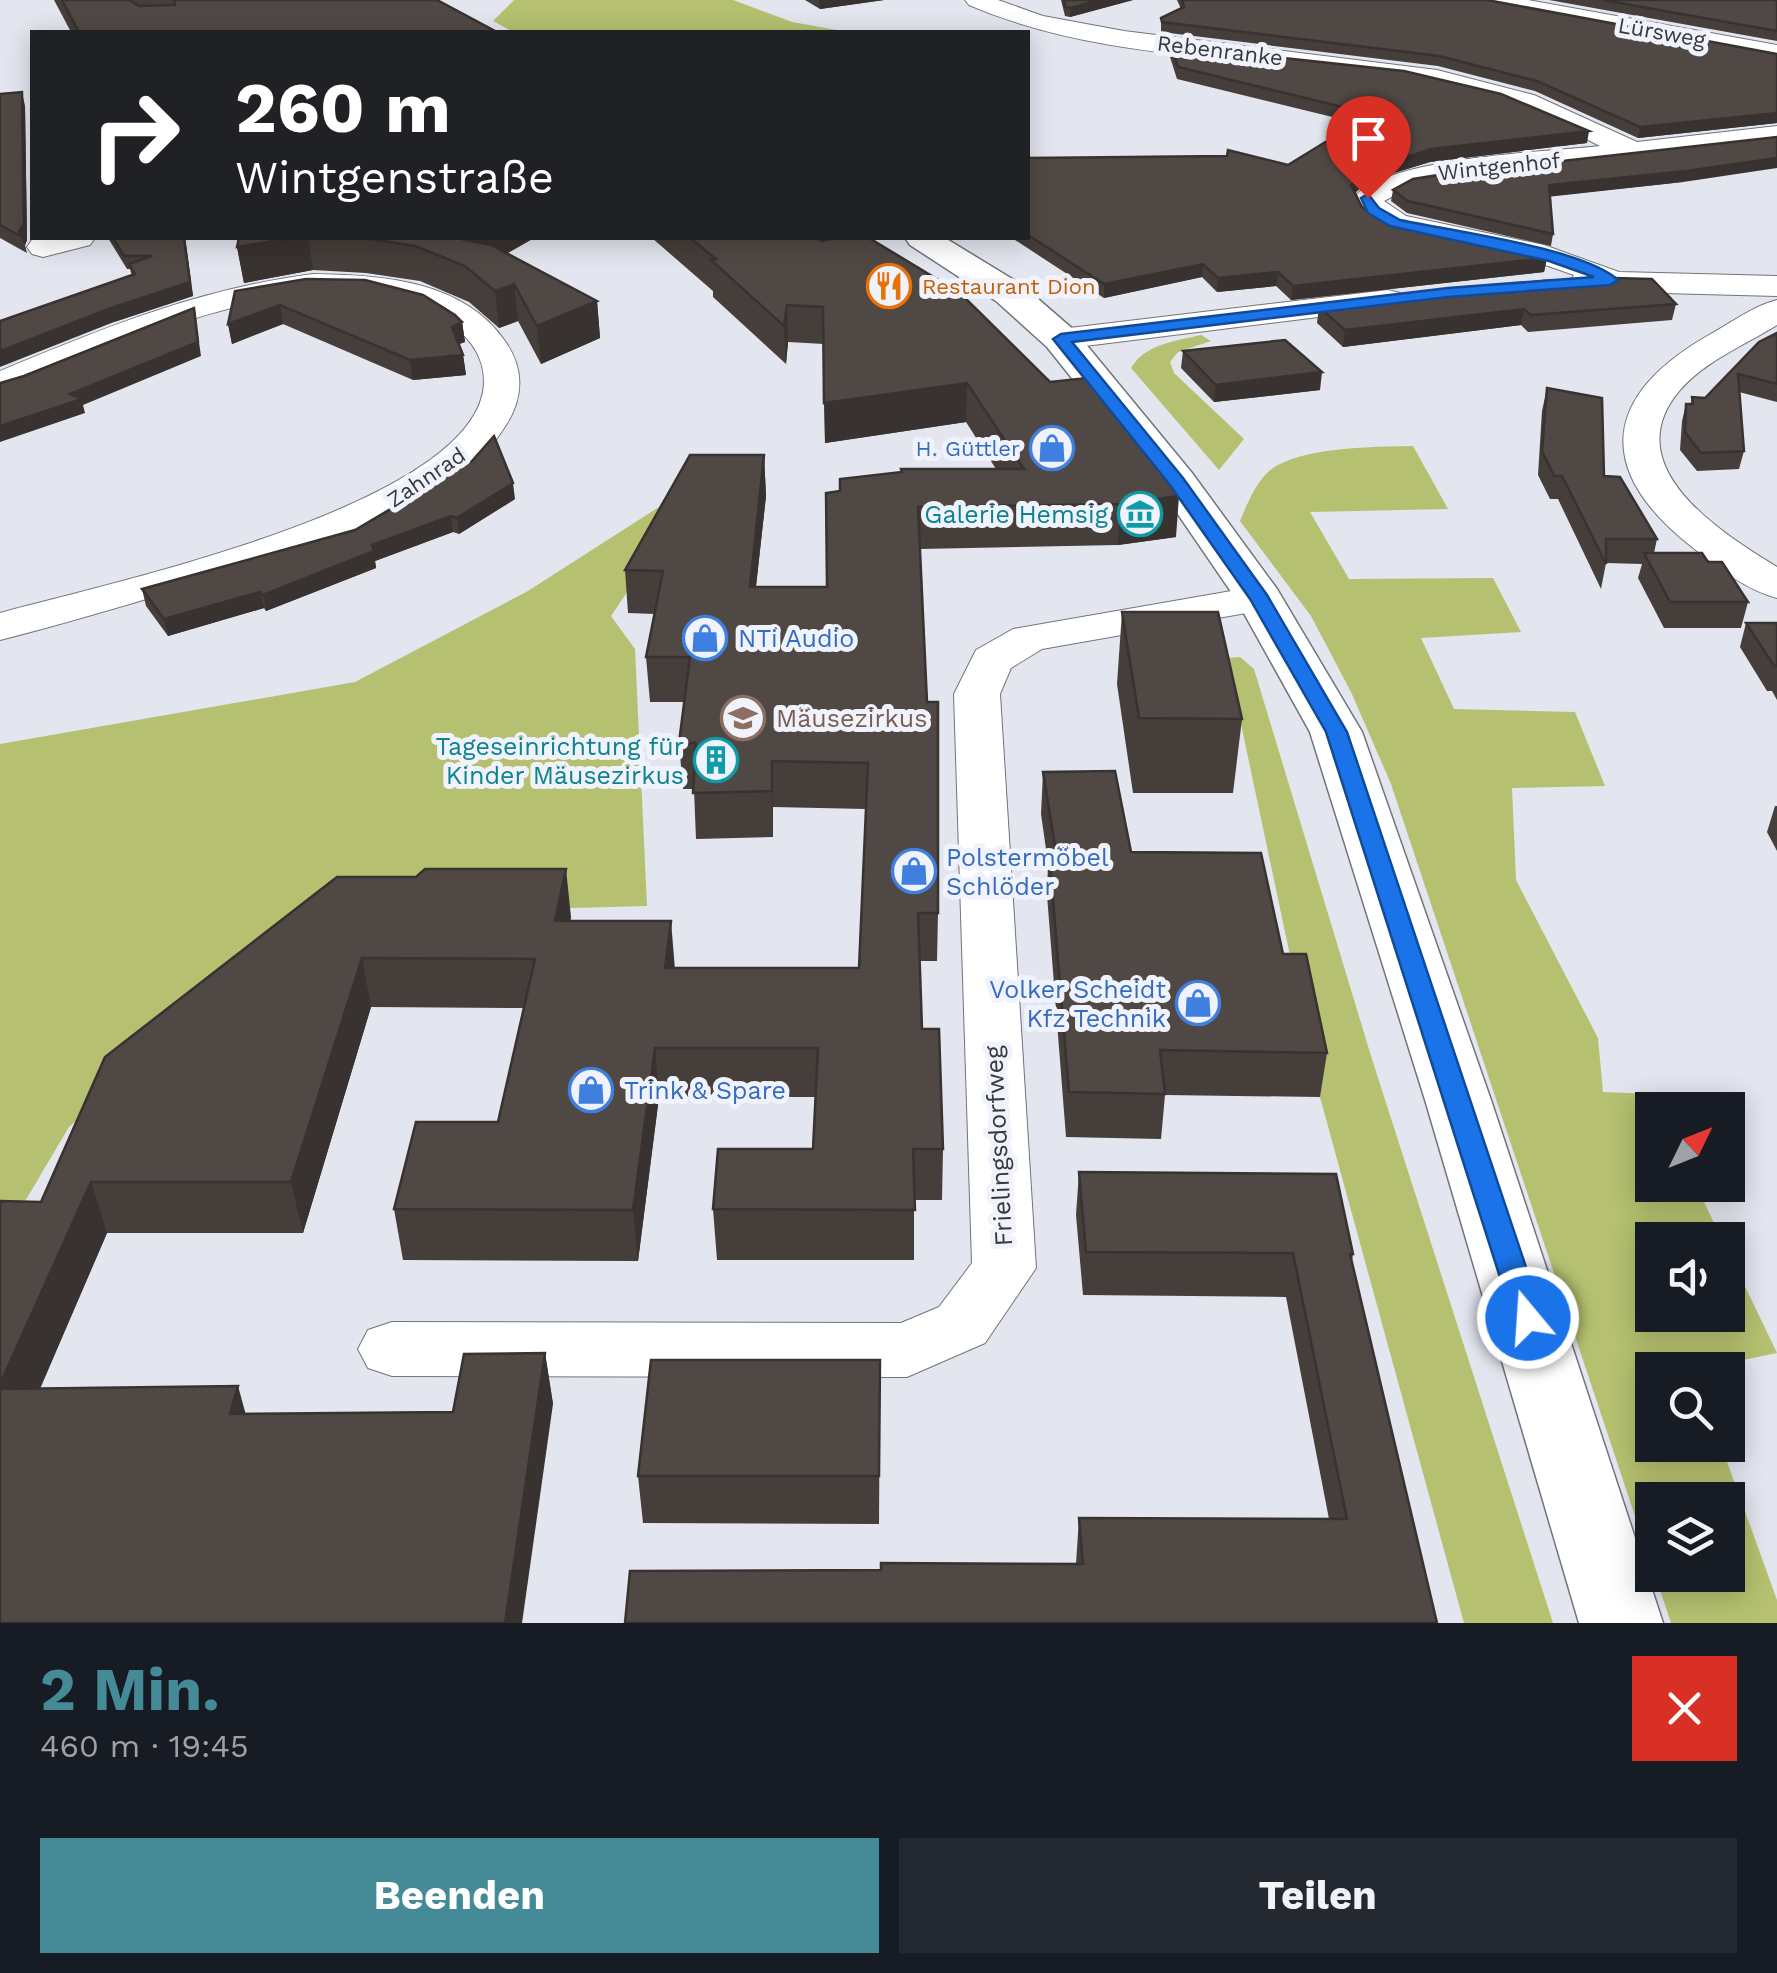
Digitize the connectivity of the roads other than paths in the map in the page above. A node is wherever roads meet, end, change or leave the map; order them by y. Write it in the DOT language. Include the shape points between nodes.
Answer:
graph roads {
  1 [pos="977,0"];
  2 [pos="1488,0"];
  3 [pos="1777,53"];
  4 [pos="1777,135"];
  5 [pos="1634,152"];
  6 [pos="71,240"];
  7 [pos="925,240"];
  8 [pos="44,247"];
  9 [pos="1610,280"];
  10 [pos="1522,286"];
  11 [pos="1777,286"];
  12 [pos="1428,295"];
  13 [pos="1777,310"];
  14 [pos="1061,339"];
  15 [pos="0,384"];
  16 [pos="1777,585"];
  17 [pos="1260,599"];
  18 [pos="0,627"];
  19 [pos="392,1350"];
  20 [pos="1621,1623"];
  1 -- 5 [label="street, Rebenranke" via="1050,26 1107,36 1452,81 1527,102"];
  2 -- 3 [label="street, Lürsweg"];
  4 -- 5 [label="street, Wintgenhof"];
  5 -- 9 [label="street, Wintgenhof" via="1436,173 1400,180 1368,198 1373,210 1395,223 1553,258"];
  6 -- 8 [label="street"];
  7 -- 14 [label="main road" via="1010,293"];
  9 -- 10 [label="street"];
  9 -- 11 [label="street"];
  12 -- 14 [label="street"];
  13 -- 16 [label="street" via="1664,386 1645,413 1638,440 1648,472 1688,526"];
  14 -- 17 [label="main road" via="1177,482"];
  15 -- 18 [label="street, Zahnrad" via="178,314 265,291 343,285 403,290 439,302 488,338 504,375 479,439 388,504 281,546"];
  17 -- 19 [label="street, Frielingsdorfweg" via="1029,638 992,660 977,694 1004,1268 962,1325 907,1350"];
  17 -- 20 [label="main road" via="1336,732 1466,1122"];
}
